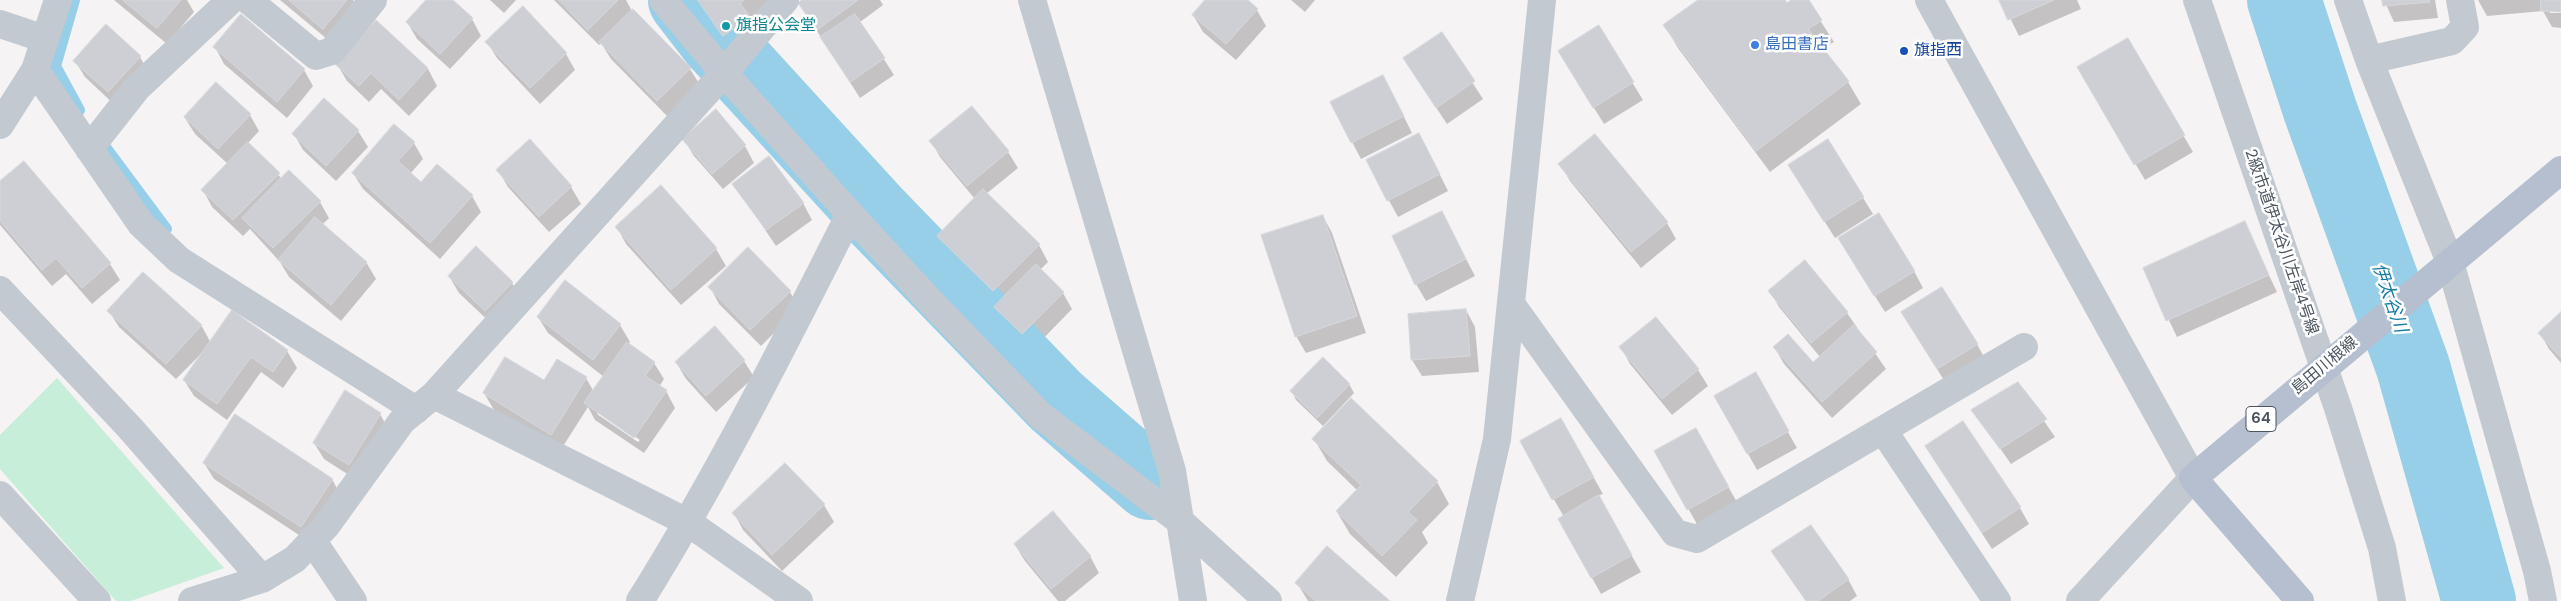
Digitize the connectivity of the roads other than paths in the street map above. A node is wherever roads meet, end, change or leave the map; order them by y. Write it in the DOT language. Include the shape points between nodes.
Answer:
graph roads {
  1 [pos="58,0"];
  2 [pos="231,0"];
  3 [pos="248,0"];
  4 [pos="373,0"];
  5 [pos="663,0"];
  6 [pos="785,0"];
  7 [pos="1032,0"];
  8 [pos="1542,0"];
  9 [pos="1929,0"];
  10 [pos="2198,0"];
  11 [pos="2348,0"];
  12 [pos="2460,0"];
  13 [pos="0,24"];
  14 [pos="45,39"];
  15 [pos="2368,60"];
  16 [pos="35,70"];
  17 [pos="724,74"];
  18 [pos="0,125"];
  19 [pos="89,149"];
  20 [pos="2561,170"];
  21 [pos="850,214"];
  22 [pos="2443,268"];
  23 [pos="0,290"];
  24 [pos="1512,304"];
  25 [pos="2024,347"];
  26 [pos="2327,364"];
  27 [pos="425,402"];
  28 [pos="1883,430"];
  29 [pos="2193,478"];
  30 [pos="0,495"];
  31 [pos="1180,521"];
  32 [pos="689,523"];
  33 [pos="312,540"];
  34 [pos="262,579"];
  35 [pos="97,601"];
  36 [pos="192,601"];
  37 [pos="353,601"];
  38 [pos="640,601"];
  39 [pos="799,601"];
  40 [pos="1193,601"];
  41 [pos="1268,601"];
  42 [pos="1460,601"];
  43 [pos="1997,601"];
  44 [pos="2080,601"];
  45 [pos="2300,601"];
  46 [pos="2392,601"];
  47 [pos="2543,601"];
  1 -- 14 [label="street"];
  2 -- 19 [label="street" via="137,88"];
  3 -- 4 [label="street" via="316,56 332,51"];
  5 -- 17 [label="street"];
  6 -- 17 [label="street"];
  7 -- 31 [label="street" via="1172,471"];
  8 -- 24 [label="street"];
  9 -- 29 [label="street"];
  10 -- 26 [label="street, 2級市道伊太谷川左岸4号線"];
  11 -- 15 [label="street"];
  12 -- 15 [label="street" via="2465,27 2452,41"];
  13 -- 14 [label="street"];
  14 -- 16 [label="street"];
  15 -- 22 [label="street"];
  16 -- 18 [label="street"];
  16 -- 19 [label="street"];
  17 -- 21 [label="street"];
  17 -- 27 [label="street"];
  19 -- 27 [label="street" via="141,224 179,260"];
  20 -- 22 [label="main road, 島田川根線 / 64"];
  21 -- 31 [label="street" via="1040,415"];
  21 -- 32 [label="street"];
  22 -- 26 [label="main road, 島田川根線 / 64"];
  22 -- 47 [label="street" via="2537,571"];
  23 -- 34 [label="street" via="130,428"];
  24 -- 28 [label="street" via="1675,533 1697,539"];
  24 -- 42 [label="street" via="1497,440"];
  25 -- 28 [label="street"];
  26 -- 29 [label="main road, 島田川根線 / 64"];
  26 -- 46 [label="street, 2級市道伊太谷川左岸4号線" via="2382,548"];
  27 -- 32 [label="street"];
  27 -- 33 [label="street" via="402,421 326,526"];
  28 -- 43 [label="street"];
  29 -- 44 [label="street"];
  29 -- 45 [label="main road"];
  30 -- 35 [label="street"];
  31 -- 40 [label="street"];
  31 -- 41 [label="street"];
  32 -- 38 [label="street"];
  32 -- 39 [label="street"];
  33 -- 34 [label="street" via="294,559"];
  33 -- 37 [label="street"];
  34 -- 36 [label="street"];
}
